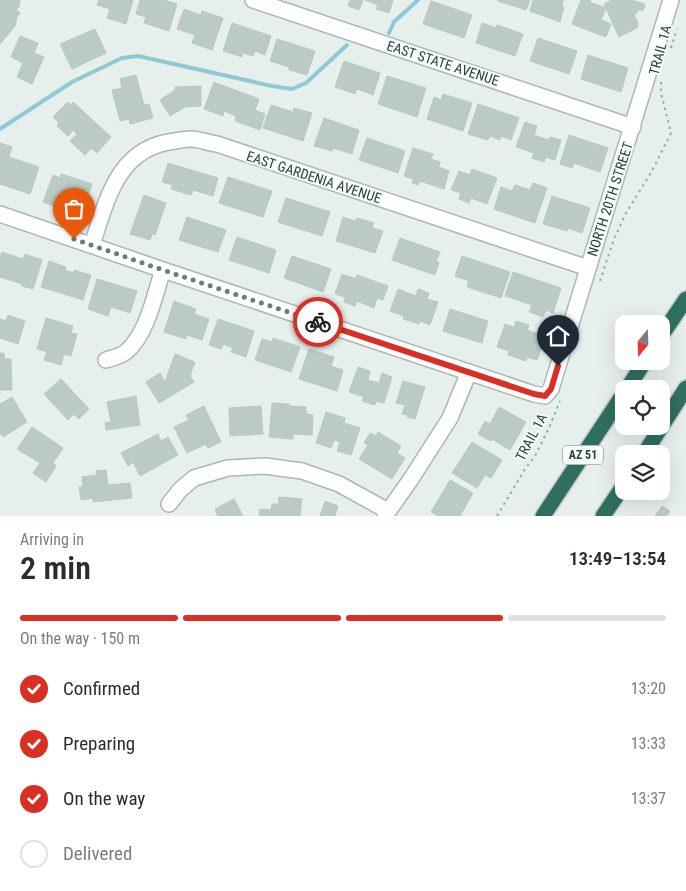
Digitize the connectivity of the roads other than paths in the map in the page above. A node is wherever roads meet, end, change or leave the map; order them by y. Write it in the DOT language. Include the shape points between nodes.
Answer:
graph roads {
  1 [pos="253,0"];
  2 [pos="671,0"];
  3 [pos="633,127"];
  4 [pos="0,214"];
  5 [pos="92,245"];
  6 [pos="588,268"];
  7 [pos="163,270"];
  8 [pos="686,299"];
  9 [pos="670,323"];
  10 [pos="106,360"];
  11 [pos="469,372"];
  12 [pos="686,388"];
  13 [pos="615,407"];
  14 [pos="650,445"];
  15 [pos="615,499"];
  16 [pos="169,504"];
  17 [pos="387,514"];
  18 [pos="543,516"];
  19 [pos="604,516"];
  1 -- 3 [label="street, EAST STATE AVENUE"];
  2 -- 3 [label="street, NORTH 20TH STREET"];
  3 -- 6 [label="street, NORTH 20TH STREET"];
  4 -- 5 [label="street"];
  5 -- 6 [label="street, EAST GARDENIA AVENUE" via="115,180 135,157 148,147 190,139 217,144"];
  5 -- 7 [label="street"];
  6 -- 11 [label="street, NORTH 20TH STREET" via="551,389 553,398"];
  7 -- 10 [label="street" via="138,337 126,352"];
  7 -- 11 [label="street"];
  8 -- 9 [label="highway"];
  11 -- 17 [label="street" via="450,418"];
  12 -- 14 [label="highway"];
  13 -- 18 [label="highway, AZ 51"];
  15 -- 19 [label="highway"];
  16 -- 17 [label="street" via="194,478 228,468 264,466 302,471 339,484"];
}
